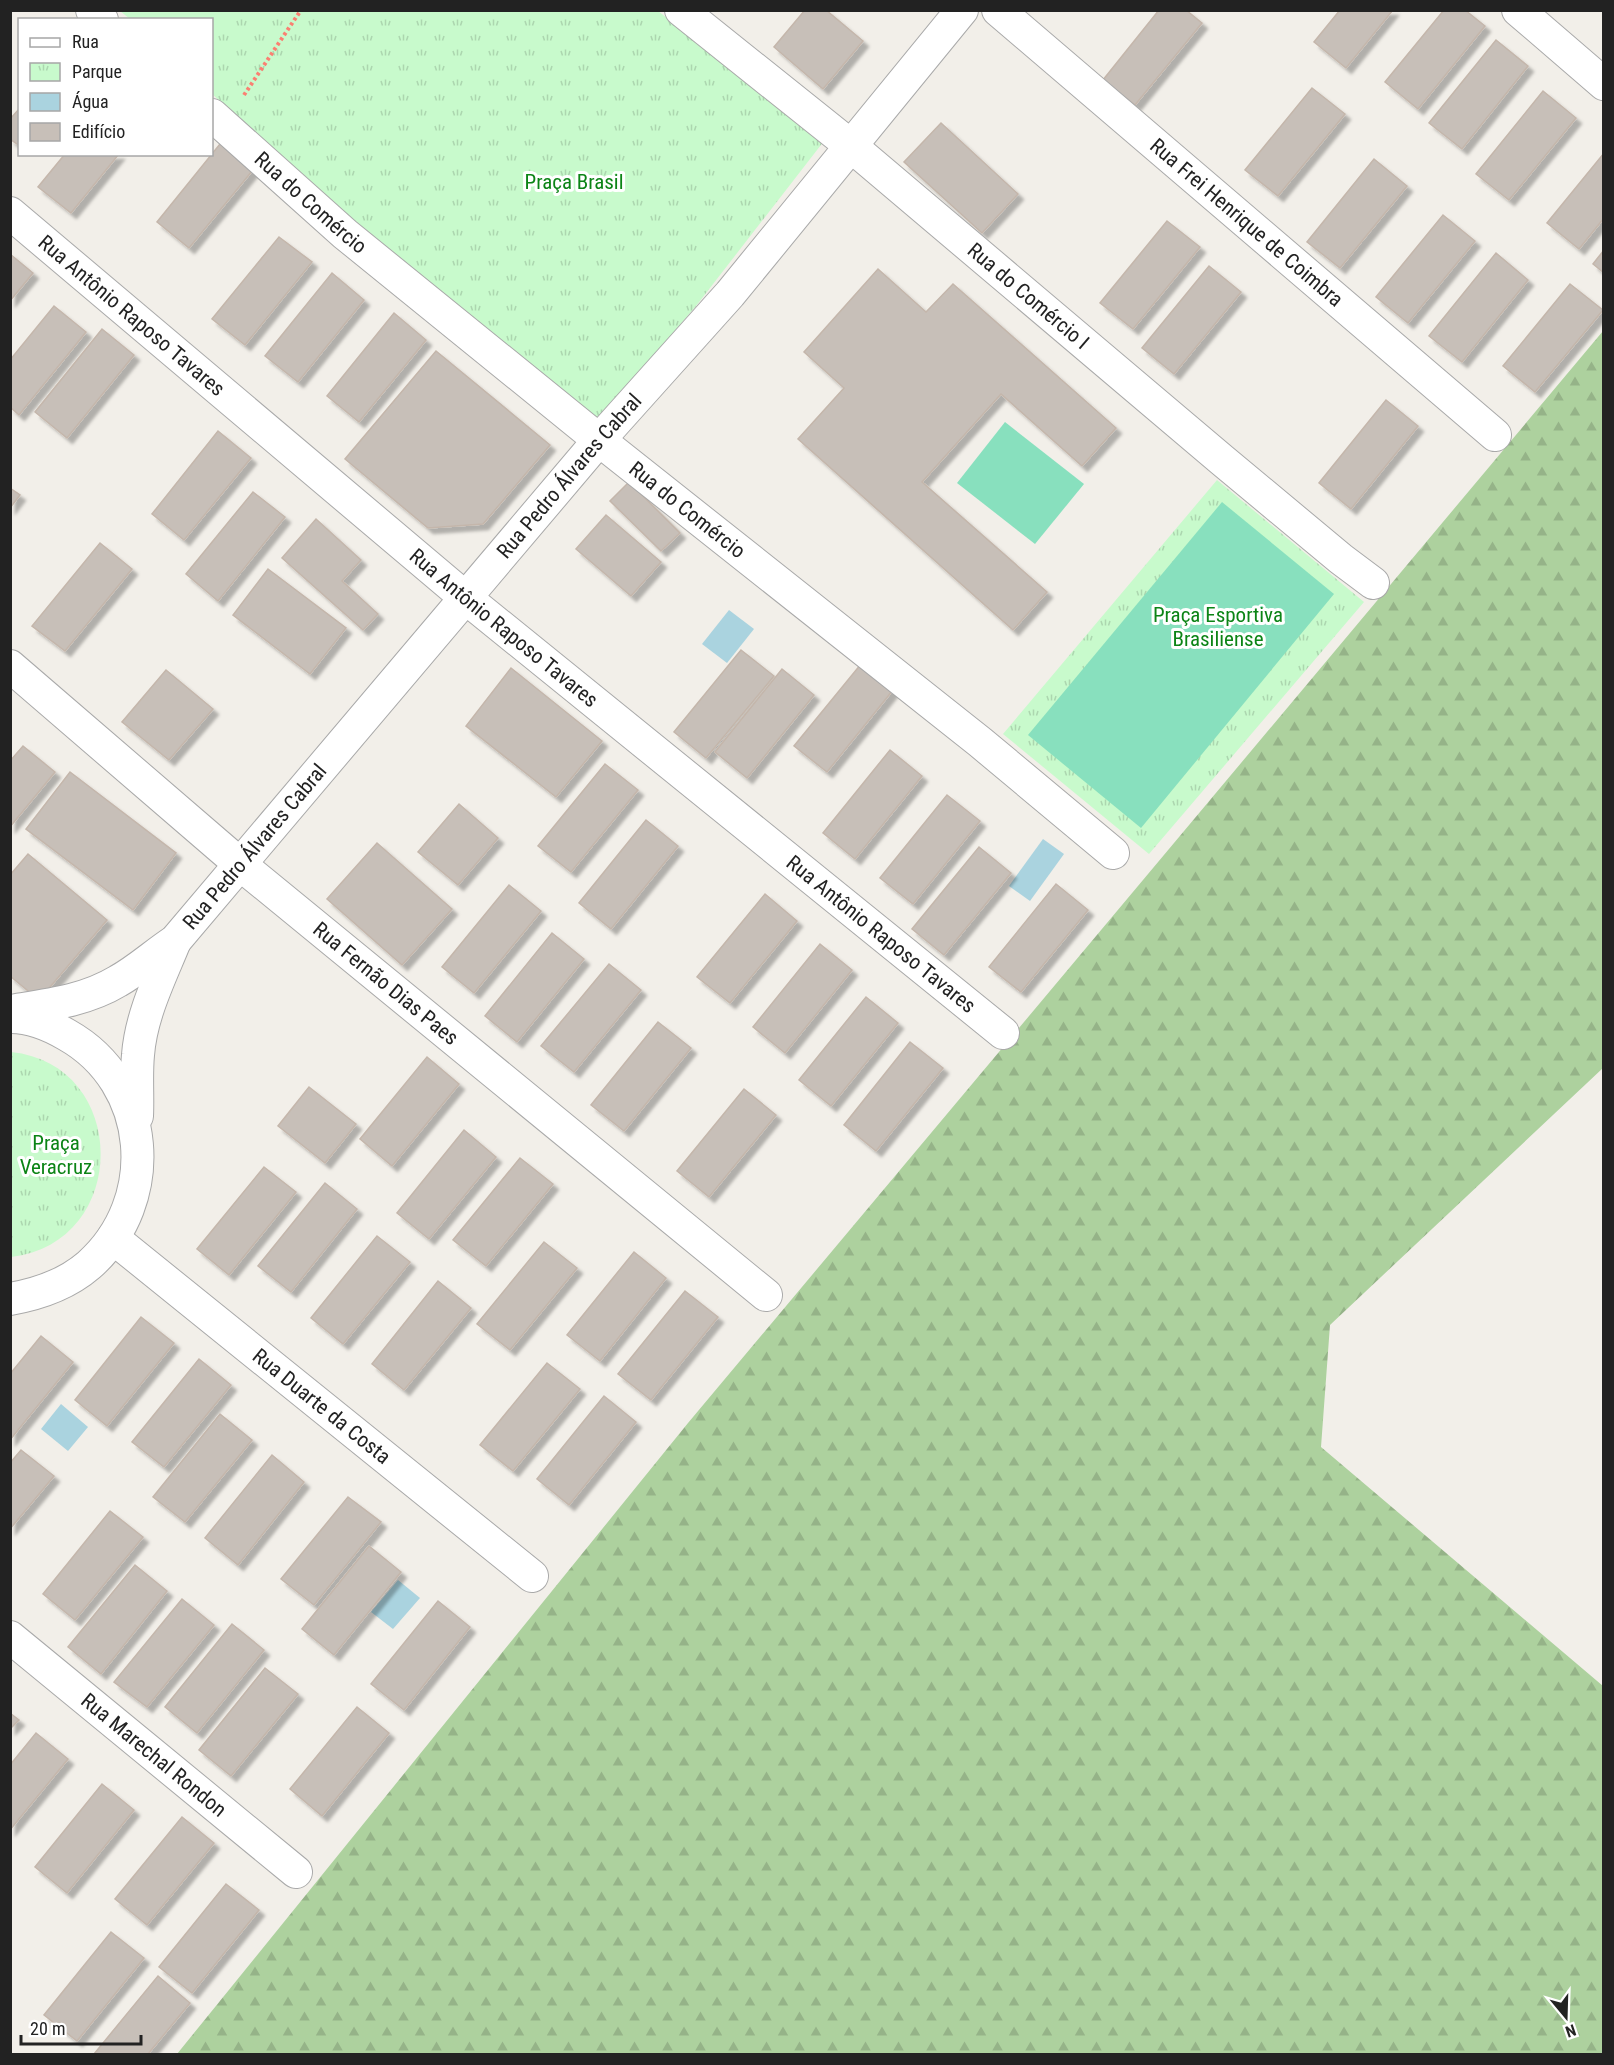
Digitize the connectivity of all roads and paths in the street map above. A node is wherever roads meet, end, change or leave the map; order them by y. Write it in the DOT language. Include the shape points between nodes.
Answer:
graph roads {
  1 [pos="301,10"];
  2 [pos="681,10"];
  3 [pos="962,10"];
  4 [pos="998,10"];
  5 [pos="1518,10"];
  6 [pos="1604,84"];
  7 [pos="217,121"];
  8 [pos="851,146"];
  9 [pos="10,213"];
  10 [pos="1495,435"];
  11 [pos="599,440"];
  12 [pos="1373,583"];
  13 [pos="467,599"];
  14 [pos="10,666"];
  15 [pos="1113,853"];
  16 [pos="241,865"];
  17 [pos="175,941"];
  18 [pos="10,1011"];
  19 [pos="10,1017"];
  20 [pos="1004,1033"];
  21 [pos="137,1141"];
  22 [pos="113,1238"];
  23 [pos="766,1294"];
  24 [pos="10,1299"];
  25 [pos="532,1576"];
  26 [pos="10,1637"];
  27 [pos="296,1872"];
  1 -- 7 [label="path"];
  2 -- 8 [label="street, Rua do Comércio I"];
  3 -- 8 [label="street, Rua Pedro Álvares Cabral"];
  4 -- 10 [label="street, Rua Frei Henrique de Coimbra"];
  5 -- 6 [label="street"];
  7 -- 11 [label="street, Rua do Comércio" via="345,234"];
  8 -- 11 [label="street, Rua Pedro Álvares Cabral" via="730,294"];
  8 -- 12 [label="street, Rua do Comércio I"];
  9 -- 13 [label="street, Rua Antônio Raposo Tavares"];
  11 -- 13 [label="street, Rua Pedro Álvares Cabral"];
  11 -- 15 [label="street, Rua do Comércio" via="980,742"];
  13 -- 16 [label="street, Rua Pedro Álvares Cabral"];
  13 -- 20 [label="street, Rua Antônio Raposo Tavares"];
  14 -- 16 [label="street, Rua Fernão Dias Paes"];
  16 -- 17 [label="street, Rua Pedro Álvares Cabral"];
  16 -- 23 [label="street, Rua Fernão Dias Paes"];
  17 -- 18 [label="street, Rua Pedro Álvares Cabral" via="98,991"];
  17 -- 21 [label="street, Rua Pedro Álvares Cabral" via="150,1001 141,1036"];
  19 -- 21 [label="street" via="54,1027 77,1040 102,1062 120,1088"];
  21 -- 22 [label="street" via="138,1166 131,1204"];
  22 -- 24 [label="street" via="89,1265 58,1286"];
  22 -- 25 [label="street, Rua Duarte da Costa"];
  26 -- 27 [label="street, Rua Marechal Rondon"];
}
